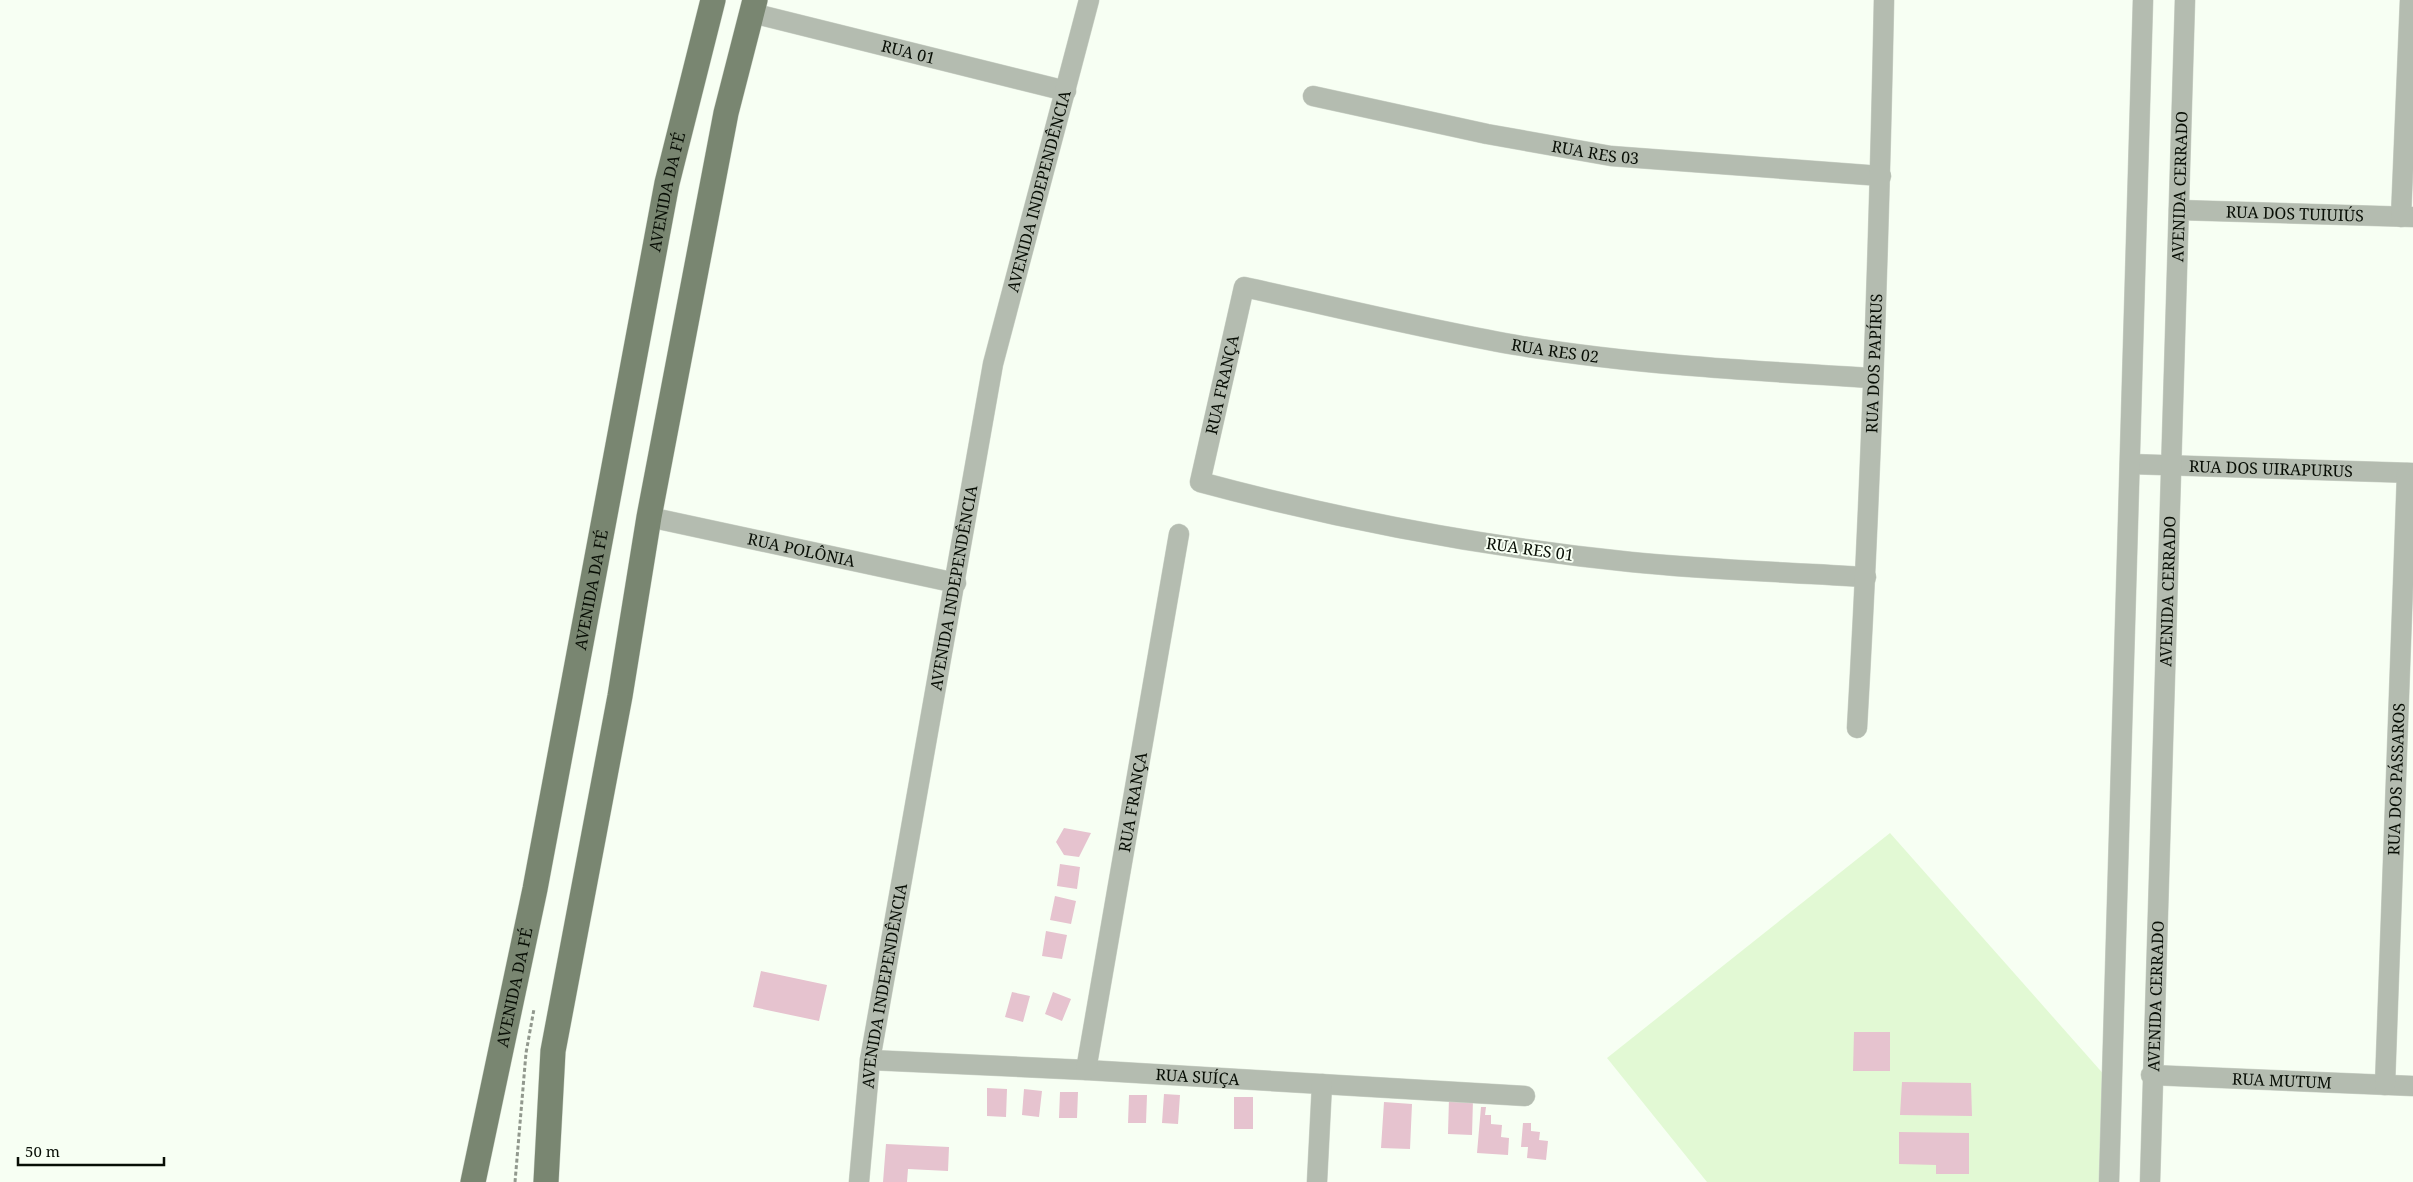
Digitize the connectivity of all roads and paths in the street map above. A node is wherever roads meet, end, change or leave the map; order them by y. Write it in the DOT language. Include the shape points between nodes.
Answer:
graph roads {
  1 [pos="712,0"];
  2 [pos="1088,0"];
  3 [pos="1884,0"];
  4 [pos="2143,0"];
  5 [pos="2185,0"];
  6 [pos="2410,0"];
  7 [pos="753,6"];
  8 [pos="1066,91"];
  9 [pos="1313,96"];
  10 [pos="1880,176"];
  11 [pos="2179,210"];
  12 [pos="2407,217"];
  13 [pos="1244,287"];
  14 [pos="1873,378"];
  15 [pos="2130,464"];
  16 [pos="2170,466"];
  17 [pos="2410,473"];
  18 [pos="1200,482"];
  19 [pos="649,517"];
  20 [pos="1179,534"];
  21 [pos="1866,577"];
  22 [pos="956,583"];
  23 [pos="1857,728"];
  24 [pos="870,1060"];
  25 [pos="1086,1070"];
  26 [pos="2151,1076"];
  27 [pos="1322,1084"];
  28 [pos="2385,1085"];
  29 [pos="2413,1086"];
  30 [pos="1525,1096"];
  31 [pos="473,1182"];
  32 [pos="546,1182"];
  33 [pos="859,1182"];
  34 [pos="1317,1182"];
  35 [pos="2109,1182"];
  36 [pos="2150,1182"];
  1 -- 31 [label="main road, AVENIDA DA FÉ" via="667,183 535,889"];
  2 -- 8 [label="street, AVENIDA INDEPENDÊNCIA"];
  3 -- 10 [label="street, RUA DOS PAPÍRUS"];
  4 -- 15 [label="street"];
  5 -- 11 [label="street, AVENIDA CERRADO"];
  6 -- 12 [label="street"];
  7 -- 8 [label="street, RUA 01"];
  7 -- 19 [label="main road" via="726,114"];
  8 -- 22 [label="street, AVENIDA INDEPENDÊNCIA" via="993,364"];
  9 -- 10 [label="street, RUA RES 03" via="1487,134 1611,156"];
  10 -- 14 [label="street, RUA DOS PAPÍRUS"];
  11 -- 12 [label="street, RUA DOS TUIUIÚS"];
  11 -- 16 [label="street, AVENIDA CERRADO"];
  13 -- 14 [label="street, RUA RES 02" via="1524,346 1725,369"];
  13 -- 18 [label="street, RUA FRANÇA"];
  14 -- 21 [label="street, RUA DOS PAPÍRUS"];
  15 -- 16 [label="street, RUA DOS UIRAPURUS"];
  15 -- 35 [label="street"];
  16 -- 17 [label="street, RUA DOS UIRAPURUS"];
  16 -- 26 [label="street, AVENIDA CERRADO"];
  17 -- 28 [label="street, RUA DOS PÁSSAROS"];
  18 -- 21 [label="street, RUA RES 01" via="1344,518 1495,545 1632,562"];
  19 -- 22 [label="street, RUA POLÔNIA"];
  19 -- 32 [label="main road" via="620,696 553,1052"];
  20 -- 25 [label="street, RUA FRANÇA"];
  21 -- 23 [label="street, RUA DOS PAPÍRUS"];
  22 -- 24 [label="street, AVENIDA INDEPENDÊNCIA"];
  24 -- 25 [label="street, RUA SUÍÇA"];
  24 -- 33 [label="street, AVENIDA INDEPENDÊNCIA"];
  25 -- 27 [label="street, RUA SUÍÇA"];
  26 -- 28 [label="street, RUA MUTUM"];
  26 -- 36 [label="street, AVENIDA CERRADO"];
  27 -- 30 [label="street, RUA SUÍÇA"];
  27 -- 34 [label="street"];
  28 -- 29 [label="street, RUA MUTUM"];
}
